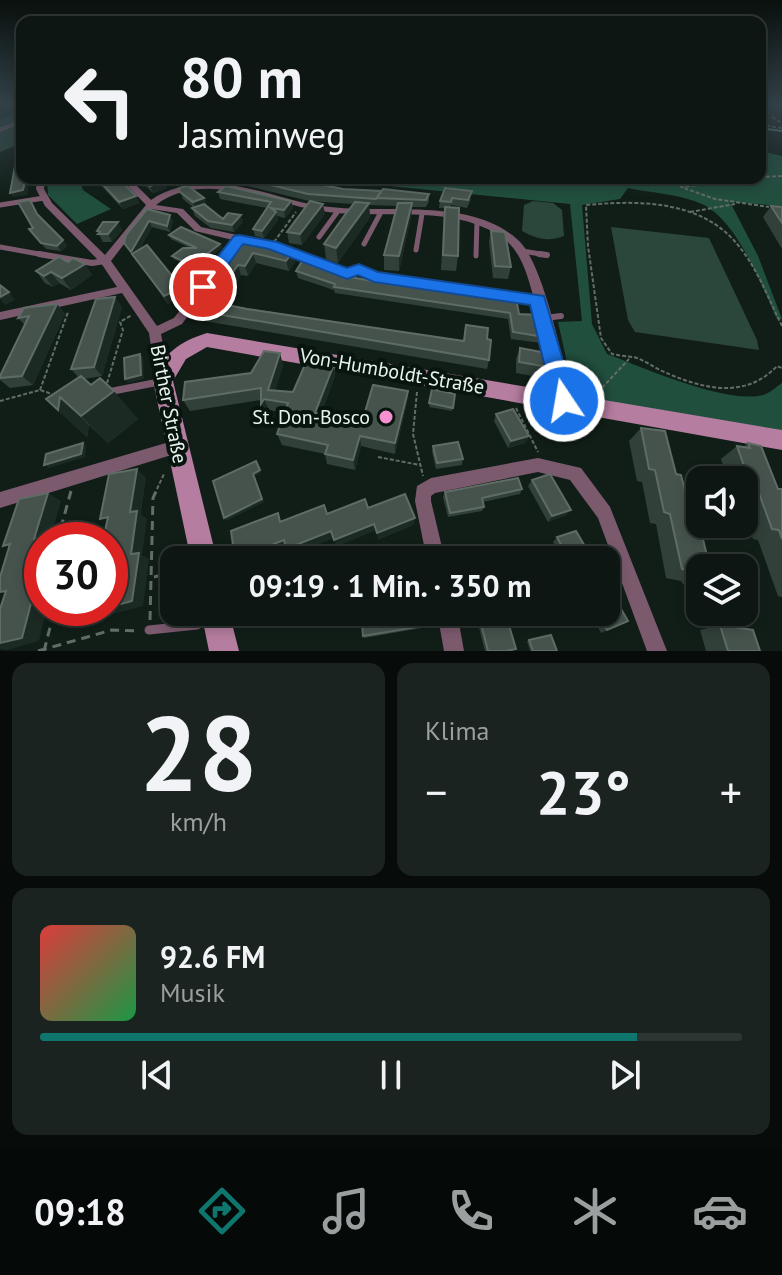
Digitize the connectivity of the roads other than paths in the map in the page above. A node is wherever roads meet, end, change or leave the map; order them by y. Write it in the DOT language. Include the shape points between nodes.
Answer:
graph roads {
  1 [pos="42,184"];
  2 [pos="130,184"];
  3 [pos="44,198"];
  4 [pos="149,203"];
  5 [pos="0,205"];
  6 [pos="338,211"];
  7 [pos="381,212"];
  8 [pos="422,214"];
  9 [pos="477,221"];
  10 [pos="319,237"];
  11 [pos="239,239"];
  12 [pos="364,244"];
  13 [pos="273,246"];
  14 [pos="0,247"];
  15 [pos="416,250"];
  16 [pos="522,251"];
  17 [pos="547,255"];
  18 [pos="476,256"];
  19 [pos="105,261"];
  20 [pos="359,269"];
  21 [pos="180,271"];
  22 [pos="203,287"];
  23 [pos="124,289"];
  24 [pos="538,300"];
  25 [pos="0,316"];
  26 [pos="561,316"];
  27 [pos="544,318"];
  28 [pos="155,332"];
  29 [pos="163,381"];
  30 [pos="104,392"];
  31 [pos="564,401"];
  32 [pos="782,440"];
  33 [pos="176,447"];
  34 [pos="0,500"];
  35 [pos="201,546"];
  36 [pos="433,546"];
  37 [pos="617,546"];
  38 [pos="620,555"];
  39 [pos="187,626"];
  40 [pos="219,626"];
  41 [pos="450,626"];
  42 [pos="149,630"];
  43 [pos="224,651"];
  44 [pos="454,651"];
  45 [pos="657,651"];
  1 -- 3 [label="street"];
  2 -- 4 [label="street"];
  3 -- 5 [label="lane"];
  3 -- 19 [label="street, Birther Straße"];
  4 -- 6 [label="street" via="175,190 211,186"];
  4 -- 11 [label="street" via="180,211 208,233"];
  4 -- 19 [label="street"];
  6 -- 7 [label="street"];
  6 -- 10 [label="lane"];
  7 -- 8 [label="street"];
  7 -- 12 [label="lane"];
  8 -- 9 [label="street"];
  8 -- 15 [label="lane"];
  9 -- 16 [label="street" via="504,233"];
  9 -- 18 [label="lane"];
  11 -- 13 [label="street"];
  11 -- 22 [label="street"];
  13 -- 20 [label="lane" via="347,273"];
  14 -- 19 [label="lane"];
  16 -- 17 [label="lane"];
  16 -- 24 [label="street"];
  19 -- 23 [label="street, Birther Straße"];
  20 -- 24 [label="street" via="374,277"];
  21 -- 22 [label="lane"];
  22 -- 28 [label="street" via="178,321"];
  23 -- 25 [label="street"];
  23 -- 28 [label="street, Birther Straße"];
  24 -- 27 [label="street"];
  26 -- 27 [label="lane"];
  27 -- 31 [label="street"];
  28 -- 29 [label="street, Birther Straße"];
  29 -- 30 [label="lane"];
  29 -- 31 [label="street, Von-Humboldt-Straße" via="166,369 184,349 218,340"];
  29 -- 33 [label="street, Birther Straße"];
  31 -- 32 [label="street, Von-Humboldt-Straße" via="658,424"];
  33 -- 34 [label="street"];
  33 -- 35 [label="street, Birther Straße"];
  36 -- 37 [label="street" via="423,501 427,489 546,467 575,473 604,513"];
  38 -- 45 [label="street"];
  39 -- 42 [label="lane"];
  40 -- 43 [label="street"];
  41 -- 44 [label="street"];
}
